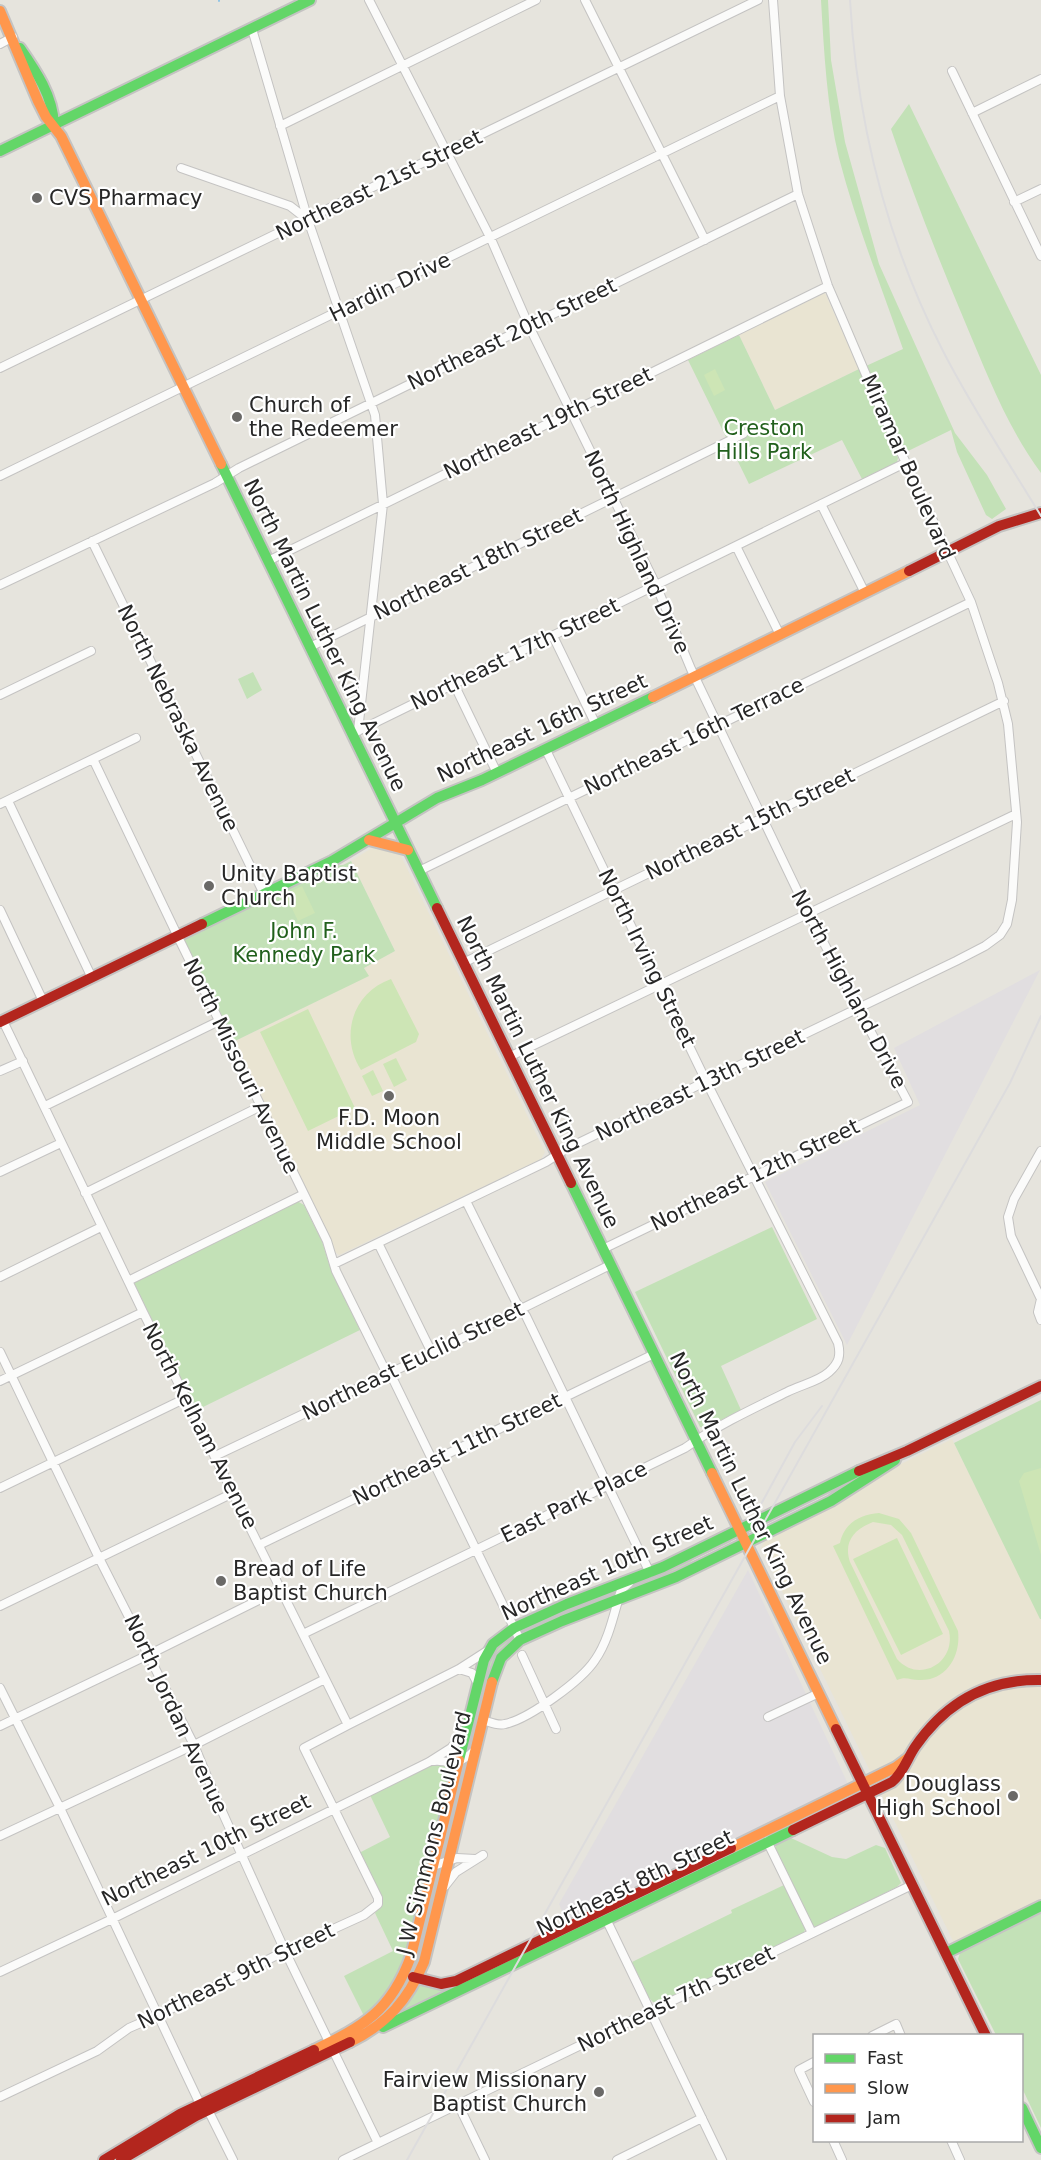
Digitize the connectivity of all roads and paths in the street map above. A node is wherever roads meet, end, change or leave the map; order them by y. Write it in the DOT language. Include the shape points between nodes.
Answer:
graph roads {
  1 [pos="310,0"];
  2 [pos="369,0"];
  3 [pos="536,0"];
  4 [pos="585,0"];
  5 [pos="758,0"];
  6 [pos="773,0"];
  7 [pos="0,11"];
  8 [pos="252,29"];
  9 [pos="13,38"];
  10 [pos="0,44"];
  11 [pos="401,66"];
  12 [pos="620,68"];
  13 [pos="952,71"];
  14 [pos="1041,79"];
  15 [pos="780,96"];
  16 [pos="972,113"];
  17 [pos="54,125"];
  18 [pos="280,126"];
  19 [pos="0,152"];
  20 [pos="447,153"];
  21 [pos="662,155"];
  22 [pos="181,168"];
  23 [pos="1041,189"];
  24 [pos="798,194"];
  25 [pos="1014,202"];
  26 [pos="308,220"];
  27 [pos="490,239"];
  28 [pos="705,240"];
  29 [pos="1041,256"];
  30 [pos="828,286"];
  31 [pos="141,301"];
  32 [pos="340,311"];
  33 [pos="529,326"];
  34 [pos="0,368"];
  35 [pos="183,388"];
  36 [pos="372,403"];
  37 [pos="571,411"];
  38 [pos="743,434"];
  39 [pos="905,463"];
  40 [pos="0,476"];
  41 [pos="226,476"];
  42 [pos="613,498"];
  43 [pos="383,504"];
  44 [pos="821,504"];
  45 [pos="1041,513"];
  46 [pos="92,541"];
  47 [pos="736,546"];
  48 [pos="946,552"];
  49 [pos="268,561"];
  50 [pos="0,585"];
  51 [pos="656,585"];
  52 [pos="865,594"];
  53 [pos="971,602"];
  54 [pos="371,617"];
  55 [pos="780,635"];
  56 [pos="553,636"];
  57 [pos="310,647"];
  58 [pos="91,651"];
  59 [pos="695,677"];
  60 [pos="454,684"];
  61 [pos="0,695"];
  62 [pos="1004,701"];
  63 [pos="596,725"];
  64 [pos="718,725"];
  65 [pos="355,733"];
  66 [pos="136,738"];
  67 [pos="546,750"];
  68 [pos="93,759"];
  69 [pos="497,773"];
  70 [pos="569,798"];
  71 [pos="4,802"];
  72 [pos="1016,814"];
  73 [pos="762,818"];
  74 [pos="395,824"];
  75 [pos="369,840"];
  76 [pos="408,850"];
  77 [pos="419,871"];
  78 [pos="614,890"];
  79 [pos="264,894"];
  80 [pos="0,910"];
  81 [pos="808,913"];
  82 [pos="1000,935"];
  83 [pos="178,936"];
  84 [pos="464,963"];
  85 [pos="92,978"];
  86 [pos="660,985"];
  87 [pos="44,1001"];
  88 [pos="858,1010"];
  89 [pos="2,1021"];
  90 [pos="219,1021"];
  91 [pos="509,1057"];
  92 [pos="22,1060"];
  93 [pos="0,1071"];
  94 [pos="706,1081"];
  95 [pos="908,1102"];
  96 [pos="45,1106"];
  97 [pos="261,1107"];
  98 [pos="61,1143"];
  99 [pos="1041,1151"];
  100 [pos="557,1155"];
  101 [pos="0,1172"];
  102 [pos="753,1176"];
  103 [pos="85,1193"];
  104 [pos="304,1194"];
  105 [pos="466,1201"];
  106 [pos="101,1227"];
  107 [pos="378,1243"];
  108 [pos="603,1249"];
  109 [pos="334,1264"];
  110 [pos="610,1265"];
  111 [pos="0,1277"];
  112 [pos="128,1281"];
  113 [pos="1041,1299"];
  114 [pos="521,1309"];
  115 [pos="143,1312"];
  116 [pos="1041,1320"];
  117 [pos="0,1352"];
  118 [pos="432,1353"];
  119 [pos="654,1354"];
  120 [pos="839,1361"];
  121 [pos="388,1373"];
  122 [pos="11,1376"];
  123 [pos="0,1381"];
  124 [pos="1041,1386"];
  125 [pos="565,1396"];
  126 [pos="186,1398"];
  127 [pos="696,1440"];
  128 [pos="907,1452"];
  129 [pos="215,1456"];
  130 [pos="432,1461"];
  131 [pos="53,1462"];
  132 [pos="608,1485"];
  133 [pos="0,1488"];
  134 [pos="233,1493"];
  135 [pos="740,1530"];
  136 [pos="747,1543"];
  137 [pos="259,1545"];
  138 [pos="476,1550"];
  139 [pos="99,1558"];
  140 [pos="650,1573"];
  141 [pos="638,1578"];
  142 [pos="281,1589"];
  143 [pos="618,1600"];
  144 [pos="0,1605"];
  145 [pos="514,1628"];
  146 [pos="303,1634"];
  147 [pos="520,1640"];
  148 [pos="490,1649"];
  149 [pos="150,1654"];
  150 [pos="522,1655"];
  151 [pos="501,1658"];
  152 [pos="459,1669"];
  153 [pos="325,1680"];
  154 [pos="1041,1680"];
  155 [pos="477,1682"];
  156 [pos="0,1688"];
  157 [pos="819,1693"];
  158 [pos="545,1704"];
  159 [pos="768,1717"];
  160 [pos="16,1719"];
  161 [pos="483,1720"];
  162 [pos="348,1725"];
  163 [pos="0,1726"];
  164 [pos="556,1728"];
  165 [pos="464,1734"];
  166 [pos="194,1745"];
  167 [pos="476,1749"];
  168 [pos="458,1760"];
  169 [pos="429,1762"];
  170 [pos="866,1788"];
  171 [pos="60,1809"];
  172 [pos="333,1809"];
  173 [pos="0,1836"];
  174 [pos="767,1841"];
  175 [pos="241,1854"];
  176 [pos="448,1861"];
  177 [pos="433,1866"];
  178 [pos="912,1885"];
  179 [pos="440,1896"];
  180 [pos="1041,1906"];
  181 [pos="112,1919"];
  182 [pos="606,1919"];
  183 [pos="812,1933"];
  184 [pos="285,1951"];
  185 [pos="946,1953"];
  186 [pos="0,1972"];
  187 [pos="418,1976"];
  188 [pos="401,1981"];
  189 [pos="651,2011"];
  190 [pos="159,2015"];
  191 [pos="369,2033"];
  192 [pos="876,2034"];
  193 [pos="900,2034"];
  194 [pos="985,2034"];
  195 [pos="332,2046"];
  196 [pos="813,2063"];
  197 [pos="0,2097"];
  198 [pos="813,2100"];
  199 [pos="458,2104"];
  200 [pos="204,2107"];
  201 [pos="1023,2110"];
  202 [pos="702,2118"];
  203 [pos="833,2142"];
  204 [pos="952,2142"];
  205 [pos="378,2143"];
  206 [pos="1041,2148"];
  207 [pos="104,2160"];
  208 [pos="121,2160"];
  209 [pos="233,2160"];
  210 [pos="343,2160"];
  211 [pos="485,2160"];
  212 [pos="616,2160"];
  213 [pos="722,2160"];
  214 [pos="842,2160"];
  215 [pos="960,2160"];
  1 -- 8 [label="main road"];
  2 -- 11 [label="street, North Highland Drive"];
  3 -- 11 [label="street"];
  4 -- 12 [label="street"];
  5 -- 12 [label="street, Northeast 21st Street"];
  6 -- 15 [label="street, Miramar Boulevard"];
  7 -- 9 [label="main road, North Martin Luther King Avenue"];
  8 -- 17 [label="main road"];
  8 -- 18 [label="street"];
  9 -- 10 [label="street"];
  9 -- 17 [label="main road, North Martin Luther King Avenue" via="33,67 55,114"];
  11 -- 18 [label="street"];
  11 -- 20 [label="street, North Highland Drive"];
  12 -- 20 [label="street, Northeast 21st Street"];
  12 -- 21 [label="street"];
  13 -- 16 [label="street"];
  14 -- 16 [label="street"];
  15 -- 21 [label="street, Hardin Drive"];
  15 -- 24 [label="street, Miramar Boulevard"];
  16 -- 25 [label="street"];
  17 -- 19 [label="main road"];
  17 -- 31 [label="main road, North Martin Luther King Avenue"];
  18 -- 26 [label="street"];
  20 -- 26 [label="street, Northeast 21st Street"];
  20 -- 27 [label="street, North Highland Drive"];
  21 -- 27 [label="street, Hardin Drive"];
  21 -- 28 [label="street"];
  22 -- 26 [label="street" via="290,206"];
  23 -- 25 [label="street"];
  24 -- 28 [label="street, Northeast 20th Street"];
  24 -- 30 [label="street, Miramar Boulevard"];
  25 -- 29 [label="street"];
  26 -- 31 [label="street, Northeast 21st Street"];
  26 -- 32 [label="street"];
  27 -- 32 [label="street, Hardin Drive"];
  27 -- 33 [label="street, North Highland Drive"];
  28 -- 33 [label="street, Northeast 20th Street"];
  30 -- 37 [label="street, Northeast 19th Street"];
  30 -- 39 [label="street, Miramar Boulevard"];
  31 -- 34 [label="street, Northeast 21st Street"];
  31 -- 35 [label="main road, North Martin Luther King Avenue"];
  32 -- 35 [label="street, Hardin Drive"];
  32 -- 36 [label="street"];
  33 -- 36 [label="street, Northeast 20th Street"];
  33 -- 37 [label="street, North Highland Drive"];
  35 -- 40 [label="street, Hardin Drive"];
  35 -- 41 [label="main road, North Martin Luther King Avenue"];
  36 -- 41 [label="street, Northeast 20th Street"];
  36 -- 43 [label="street"];
  37 -- 42 [label="street, North Highland Drive"];
  37 -- 43 [label="street, Northeast 19th Street"];
  38 -- 42 [label="street, Northeast 18th Street"];
  39 -- 44 [label="street, Northeast 17th Street"];
  39 -- 48 [label="street, Miramar Boulevard"];
  41 -- 46 [label="street, Northeast 20th Street"];
  41 -- 49 [label="main road, North Martin Luther King Avenue"];
  42 -- 51 [label="street, North Highland Drive"];
  42 -- 54 [label="street, Northeast 18th Street"];
  43 -- 49 [label="street, Northeast 19th Street"];
  43 -- 54 [label="street"];
  44 -- 47 [label="street, Northeast 17th Street"];
  44 -- 52 [label="street"];
  45 -- 48 [label="main road, Northeast 16th Street" via="1009,522"];
  46 -- 50 [label="street, Northeast 20th Street"];
  46 -- 79 [label="street, North Nebraska Avenue"];
  47 -- 51 [label="street, Northeast 17th Street"];
  47 -- 55 [label="street"];
  48 -- 52 [label="main road, Northeast 16th Street"];
  48 -- 53 [label="street, Miramar Boulevard"];
  49 -- 57 [label="main road, North Martin Luther King Avenue"];
  51 -- 56 [label="street, Northeast 17th Street"];
  51 -- 59 [label="street, North Highland Drive"];
  52 -- 55 [label="main road, Northeast 16th Street"];
  53 -- 62 [label="street, Miramar Boulevard"];
  53 -- 64 [label="street, Northeast 16th Terrace"];
  54 -- 57 [label="street, Northeast 18th Street"];
  54 -- 65 [label="street"];
  55 -- 59 [label="main road, Northeast 16th Street"];
  56 -- 60 [label="street, Northeast 17th Street"];
  56 -- 63 [label="street"];
  57 -- 65 [label="main road, North Martin Luther King Avenue"];
  58 -- 61 [label="street"];
  59 -- 63 [label="main road, Northeast 16th Street"];
  59 -- 64 [label="street, North Highland Drive"];
  60 -- 65 [label="street, Northeast 17th Street"];
  60 -- 69 [label="street"];
  62 -- 72 [label="street, Miramar Boulevard"];
  62 -- 73 [label="street, Northeast 15th Street"];
  63 -- 67 [label="main road, Northeast 16th Street"];
  64 -- 70 [label="street, Northeast 16th Terrace"];
  64 -- 73 [label="street, North Highland Drive"];
  65 -- 74 [label="main road, North Martin Luther King Avenue"];
  66 -- 68 [label="street"];
  67 -- 69 [label="main road, Northeast 16th Street"];
  67 -- 70 [label="street, North Irving Street"];
  68 -- 71 [label="street"];
  68 -- 83 [label="street, North Missouri Avenue"];
  69 -- 74 [label="main road, Northeast 16th Street" via="437,798"];
  70 -- 77 [label="street, Northeast 16th Terrace"];
  70 -- 78 [label="street, North Irving Street"];
  71 -- 85 [label="street"];
  72 -- 81 [label="street"];
  72 -- 82 [label="street, Miramar Boulevard" via="1012,900 1007,924"];
  73 -- 78 [label="street, Northeast 15th Street"];
  73 -- 81 [label="street, North Highland Drive"];
  74 -- 75 [label="main road, Northeast 16th Street"];
  74 -- 76 [label="main road, North Martin Luther King Avenue"];
  75 -- 76 [label="main road"];
  75 -- 79 [label="main road, Northeast 16th Street"];
  76 -- 77 [label="main road, North Martin Luther King Avenue"];
  77 -- 84 [label="main road, North Martin Luther King Avenue"];
  78 -- 84 [label="street, Northeast 15th Street"];
  78 -- 86 [label="street, North Irving Street"];
  79 -- 83 [label="main road, Northeast 16th Street"];
  80 -- 87 [label="street"];
  81 -- 86 [label="street"];
  81 -- 88 [label="street, North Highland Drive"];
  82 -- 88 [label="street, Northeast 13th Street"];
  83 -- 85 [label="main road, Northeast 16th Street"];
  83 -- 90 [label="street, North Missouri Avenue"];
  84 -- 91 [label="main road, North Martin Luther King Avenue"];
  85 -- 87 [label="main road, Northeast 16th Street"];
  86 -- 91 [label="street"];
  86 -- 94 [label="street, North Irving Street"];
  87 -- 89 [label="main road, Northeast 16th Street"];
  88 -- 94 [label="street, Northeast 13th Street"];
  88 -- 95 [label="street, North Highland Drive"];
  89 -- 92 [label="street, North Kelham Avenue"];
  90 -- 96 [label="street"];
  90 -- 97 [label="street, North Missouri Avenue"];
  91 -- 100 [label="main road, North Martin Luther King Avenue"];
  92 -- 93 [label="street"];
  92 -- 96 [label="street, North Kelham Avenue"];
  94 -- 100 [label="street, Northeast 13th Street"];
  94 -- 102 [label="street, North Irving Street"];
  95 -- 102 [label="street, Northeast 12th Street"];
  96 -- 98 [label="street, North Kelham Avenue"];
  97 -- 103 [label="street"];
  97 -- 104 [label="street, North Missouri Avenue"];
  98 -- 101 [label="street"];
  98 -- 103 [label="street, North Kelham Avenue"];
  99 -- 113 [label="street" via="1008,1217 1011,1236"];
  100 -- 105 [label="street, Northeast 13th Street"];
  100 -- 108 [label="main road, North Martin Luther King Avenue"];
  102 -- 108 [label="street, Northeast 12th Street"];
  102 -- 120 [label="street, North Irving Street" via="838,1343"];
  103 -- 106 [label="street, North Kelham Avenue"];
  104 -- 109 [label="street, North Missouri Avenue"];
  104 -- 112 [label="street"];
  105 -- 107 [label="street, Northeast 13th Street"];
  105 -- 114 [label="street"];
  106 -- 111 [label="street"];
  106 -- 112 [label="street, North Kelham Avenue"];
  107 -- 109 [label="street, Northeast 13th Street"];
  107 -- 118 [label="street"];
  108 -- 110 [label="main road, North Martin Luther King Avenue"];
  109 -- 121 [label="street, North Missouri Avenue"];
  110 -- 114 [label="street, Northeast Euclid Street"];
  110 -- 119 [label="main road, North Martin Luther King Avenue"];
  112 -- 115 [label="street, North Kelham Avenue"];
  113 -- 116 [label="street"];
  114 -- 118 [label="street, Northeast Euclid Street"];
  114 -- 125 [label="street"];
  115 -- 122 [label="street"];
  115 -- 126 [label="street, North Kelham Avenue"];
  117 -- 122 [label="street, North Jordan Avenue"];
  118 -- 121 [label="street, Northeast Euclid Street"];
  119 -- 125 [label="street, Northeast 11th Street"];
  119 -- 127 [label="main road, North Martin Luther King Avenue"];
  120 -- 127 [label="street, East Park Place" via="828,1373"];
  121 -- 129 [label="street, Northeast Euclid Street"];
  121 -- 130 [label="street, North Missouri Avenue"];
  122 -- 123 [label="street"];
  122 -- 131 [label="street, North Jordan Avenue"];
  124 -- 128 [label="main road, Northeast 10th Street"];
  125 -- 130 [label="street, Northeast 11th Street"];
  125 -- 132 [label="street"];
  126 -- 129 [label="street, North Kelham Avenue"];
  126 -- 131 [label="street"];
  127 -- 132 [label="street, East Park Place"];
  127 -- 135 [label="main road, North Martin Luther King Avenue"];
  128 -- 135 [label="main road, Northeast 10th Street" via="874,1464"];
  128 -- 136 [label="main road, Northeast 10th Street" via="831,1501"];
  129 -- 134 [label="street, North Kelham Avenue"];
  130 -- 137 [label="street, Northeast 11th Street"];
  130 -- 138 [label="street, North Missouri Avenue"];
  131 -- 133 [label="street"];
  131 -- 139 [label="street, North Jordan Avenue"];
  132 -- 138 [label="street, East Park Place"];
  132 -- 140 [label="street"];
  134 -- 137 [label="street, North Kelham Avenue"];
  134 -- 139 [label="street"];
  135 -- 136 [label="main road, North Martin Luther King Avenue"];
  135 -- 140 [label="main road, Northeast 10th Street"];
  136 -- 143 [label="main road, Northeast 10th Street"];
  136 -- 157 [label="main road, North Martin Luther King Avenue"];
  137 -- 142 [label="street, North Kelham Avenue"];
  138 -- 145 [label="street, North Missouri Avenue"];
  138 -- 146 [label="street, East Park Place"];
  139 -- 144 [label="street"];
  139 -- 149 [label="street, North Jordan Avenue"];
  140 -- 141 [label="main road, Northeast 10th Street"];
  141 -- 143 [label="street" via="623,1587"];
  141 -- 145 [label="main road, Northeast 10th Street"];
  142 -- 146 [label="street, North Kelham Avenue"];
  142 -- 149 [label="street"];
  143 -- 147 [label="main road, Northeast 10th Street"];
  143 -- 158 [label="street" via="595,1660"];
  145 -- 147 [label="street, North Missouri Avenue"];
  145 -- 148 [label="main road, Northeast 10th Street"];
  146 -- 153 [label="street, North Kelham Avenue"];
  147 -- 151 [label="main road, Northeast 10th Street"];
  148 -- 152 [label="street"];
  148 -- 155 [label="main road, J W Simmons Boulevard"];
  149 -- 160 [label="street"];
  149 -- 166 [label="street, North Jordan Avenue"];
  150 -- 158 [label="street"];
  151 -- 161 [label="main road, J W Simmons Boulevard"];
  152 -- 155 [label="street" via="472,1673"];
  152 -- 162 [label="street"];
  153 -- 162 [label="street, North Kelham Avenue"];
  153 -- 166 [label="street"];
  154 -- 170 [label="main road, Northeast 8th Street" via="1003,1683 954,1705 930,1726 897,1779"];
  155 -- 165 [label="main road, J W Simmons Boulevard"];
  156 -- 160 [label="street"];
  157 -- 159 [label="street"];
  157 -- 170 [label="main road, North Martin Luther King Avenue"];
  158 -- 161 [label="street" via="507,1724"];
  158 -- 164 [label="street"];
  160 -- 163 [label="street"];
  160 -- 171 [label="street"];
  161 -- 167 [label="main road, J W Simmons Boulevard"];
  162 -- 172 [label="street" via="304,1748"];
  165 -- 168 [label="main road, J W Simmons Boulevard"];
  165 -- 169 [label="street, Northeast 10th Street"];
  166 -- 171 [label="street"];
  166 -- 175 [label="street, North Jordan Avenue"];
  167 -- 168 [label="street, Northeast 10th Street"];
  167 -- 176 [label="main road, J W Simmons Boulevard"];
  168 -- 169 [label="street, Northeast 10th Street"];
  168 -- 177 [label="main road, J W Simmons Boulevard"];
  169 -- 172 [label="street, Northeast 10th Street"];
  170 -- 174 [label="main road, Northeast 8th Street"];
  170 -- 178 [label="main road, North Martin Luther King Avenue"];
  170 -- 187 [label="main road, Northeast 8th Street" via="456,1981 441,1984"];
  171 -- 173 [label="street"];
  171 -- 181 [label="street"];
  172 -- 175 [label="street, Northeast 10th Street"];
  172 -- 184 [label="street, Northeast 9th Street" via="378,1904 364,1915"];
  174 -- 182 [label="main road, Northeast 8th Street"];
  174 -- 183 [label="street"];
  175 -- 181 [label="street, Northeast 10th Street"];
  175 -- 184 [label="street, North Jordan Avenue"];
  176 -- 177 [label="street"];
  176 -- 179 [label="main road, J W Simmons Boulevard"];
  176 -- 179 [label="street" via="480,1857 451,1877"];
  177 -- 188 [label="main road, J W Simmons Boulevard"];
  178 -- 183 [label="street, Northeast 7th Street"];
  178 -- 185 [label="main road, North Martin Luther King Avenue"];
  179 -- 187 [label="main road, J W Simmons Boulevard"];
  180 -- 185 [label="main road"];
  181 -- 186 [label="street, Northeast 10th Street"];
  181 -- 190 [label="street"];
  182 -- 189 [label="street"];
  182 -- 191 [label="main road, Northeast 8th Street"];
  183 -- 189 [label="street, Northeast 7th Street"];
  184 -- 190 [label="street, Northeast 9th Street"];
  184 -- 195 [label="street, North Jordan Avenue"];
  185 -- 194 [label="main road, North Martin Luther King Avenue"];
  187 -- 188 [label="main road, Northeast 8th Street"];
  187 -- 191 [label="main road, J W Simmons Boulevard" via="393,2013"];
  188 -- 195 [label="main road, J W Simmons Boulevard" via="373,2018"];
  189 -- 199 [label="street, Northeast 7th Street"];
  189 -- 202 [label="street"];
  190 -- 197 [label="street, Northeast 9th Street" via="129,2028 97,2051"];
  190 -- 200 [label="street"];
  191 -- 195 [label="main road, J W Simmons Boulevard"];
  192 -- 193 [label="street" via="896,2024"];
  195 -- 200 [label="main road"];
  195 -- 205 [label="street, North Jordan Avenue"];
  196 -- 198 [label="street" via="799,2070"];
  199 -- 205 [label="street, Northeast 7th Street"];
  199 -- 211 [label="street"];
  200 -- 207 [label="main road" via="150,2131"];
  200 -- 208 [label="main road"];
  200 -- 209 [label="street"];
  201 -- 206 [label="main road"];
  202 -- 212 [label="street"];
  202 -- 213 [label="street"];
  203 -- 214 [label="street"];
  204 -- 215 [label="street"];
  205 -- 210 [label="street, Northeast 7th Street"];
}
